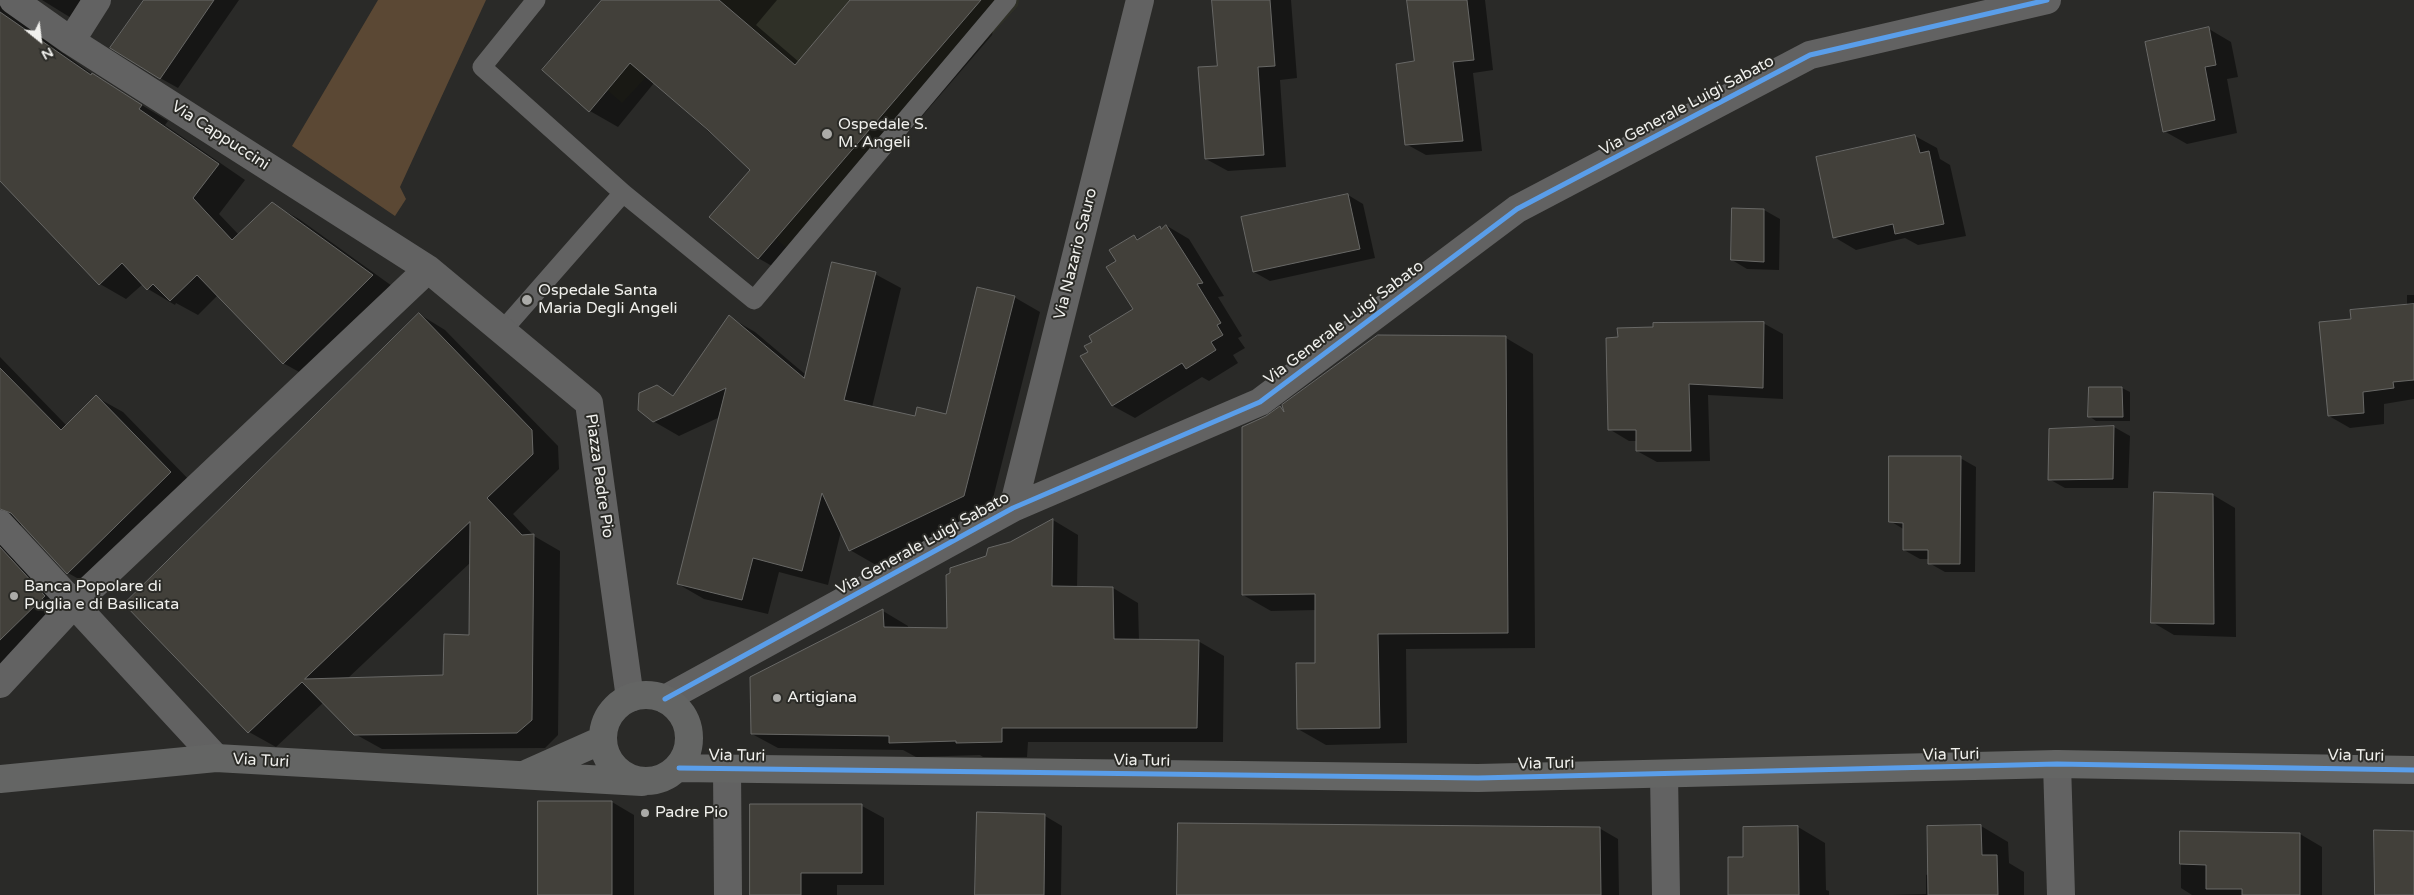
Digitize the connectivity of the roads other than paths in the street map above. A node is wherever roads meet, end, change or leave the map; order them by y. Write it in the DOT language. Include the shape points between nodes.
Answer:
graph roads {
  1 [pos="13,0"];
  2 [pos="97,0"];
  3 [pos="536,0"];
  4 [pos="1007,0"];
  5 [pos="1140,0"];
  6 [pos="2047,0"];
  7 [pos="71,41"];
  8 [pos="623,194"];
  9 [pos="428,269"];
  10 [pos="502,330"];
  11 [pos="1013,508"];
  12 [pos="0,524"];
  13 [pos="74,604"];
  14 [pos="0,684"];
  15 [pos="630,698"];
  16 [pos="665,699"];
  17 [pos="602,740"];
  18 [pos="216,758"];
  19 [pos="2058,764"];
  20 [pos="679,768"];
  21 [pos="727,768"];
  22 [pos="2414,770"];
  23 [pos="1664,774"];
  24 [pos="523,775"];
  25 [pos="0,779"];
  26 [pos="642,782"];
  27 [pos="728,895"];
  28 [pos="1666,895"];
  29 [pos="2060,895"];
  1 -- 7 [label="street, Via Cappuccini"];
  2 -- 7 [label="street"];
  3 -- 8 [label="lane" via="482,67"];
  4 -- 8 [label="lane" via="754,300"];
  5 -- 11 [label="street, Via Nazario Sauro"];
  6 -- 11 [label="street, Via Generale Luigi Sabato" via="1810,55 1517,209 1260,402"];
  7 -- 9 [label="street, Via Cappuccini"];
  8 -- 10 [label="lane"];
  9 -- 10 [label="street, Piazza Padre Pio"];
  9 -- 13 [label="street"];
  10 -- 15 [label="street, Piazza Padre Pio" via="589,403"];
  11 -- 16 [label="street, Via Generale Luigi Sabato"];
  12 -- 13 [label="street"];
  13 -- 14 [label="street"];
  13 -- 18 [label="street"];
  15 -- 16 [label="street" via="654,695"];
  15 -- 17 [label="street" via="618,704 610,715"];
  16 -- 20 [label="street" via="684,717 689,730 686,756"];
  17 -- 24 [label="street, Via Turi"];
  17 -- 26 [label="street" via="610,764 629,779"];
  18 -- 24 [label="street, Via Turi"];
  18 -- 25 [label="street, Via Turi"];
  19 -- 22 [label="street, Via Turi"];
  19 -- 23 [label="street, Via Turi"];
  19 -- 29 [label="street"];
  20 -- 21 [label="street, Via Turi"];
  20 -- 26 [label="street" via="655,781"];
  21 -- 23 [label="street, Via Turi" via="1478,778"];
  21 -- 27 [label="street"];
  23 -- 28 [label="street"];
  24 -- 26 [label="street, Via Turi"];
}
